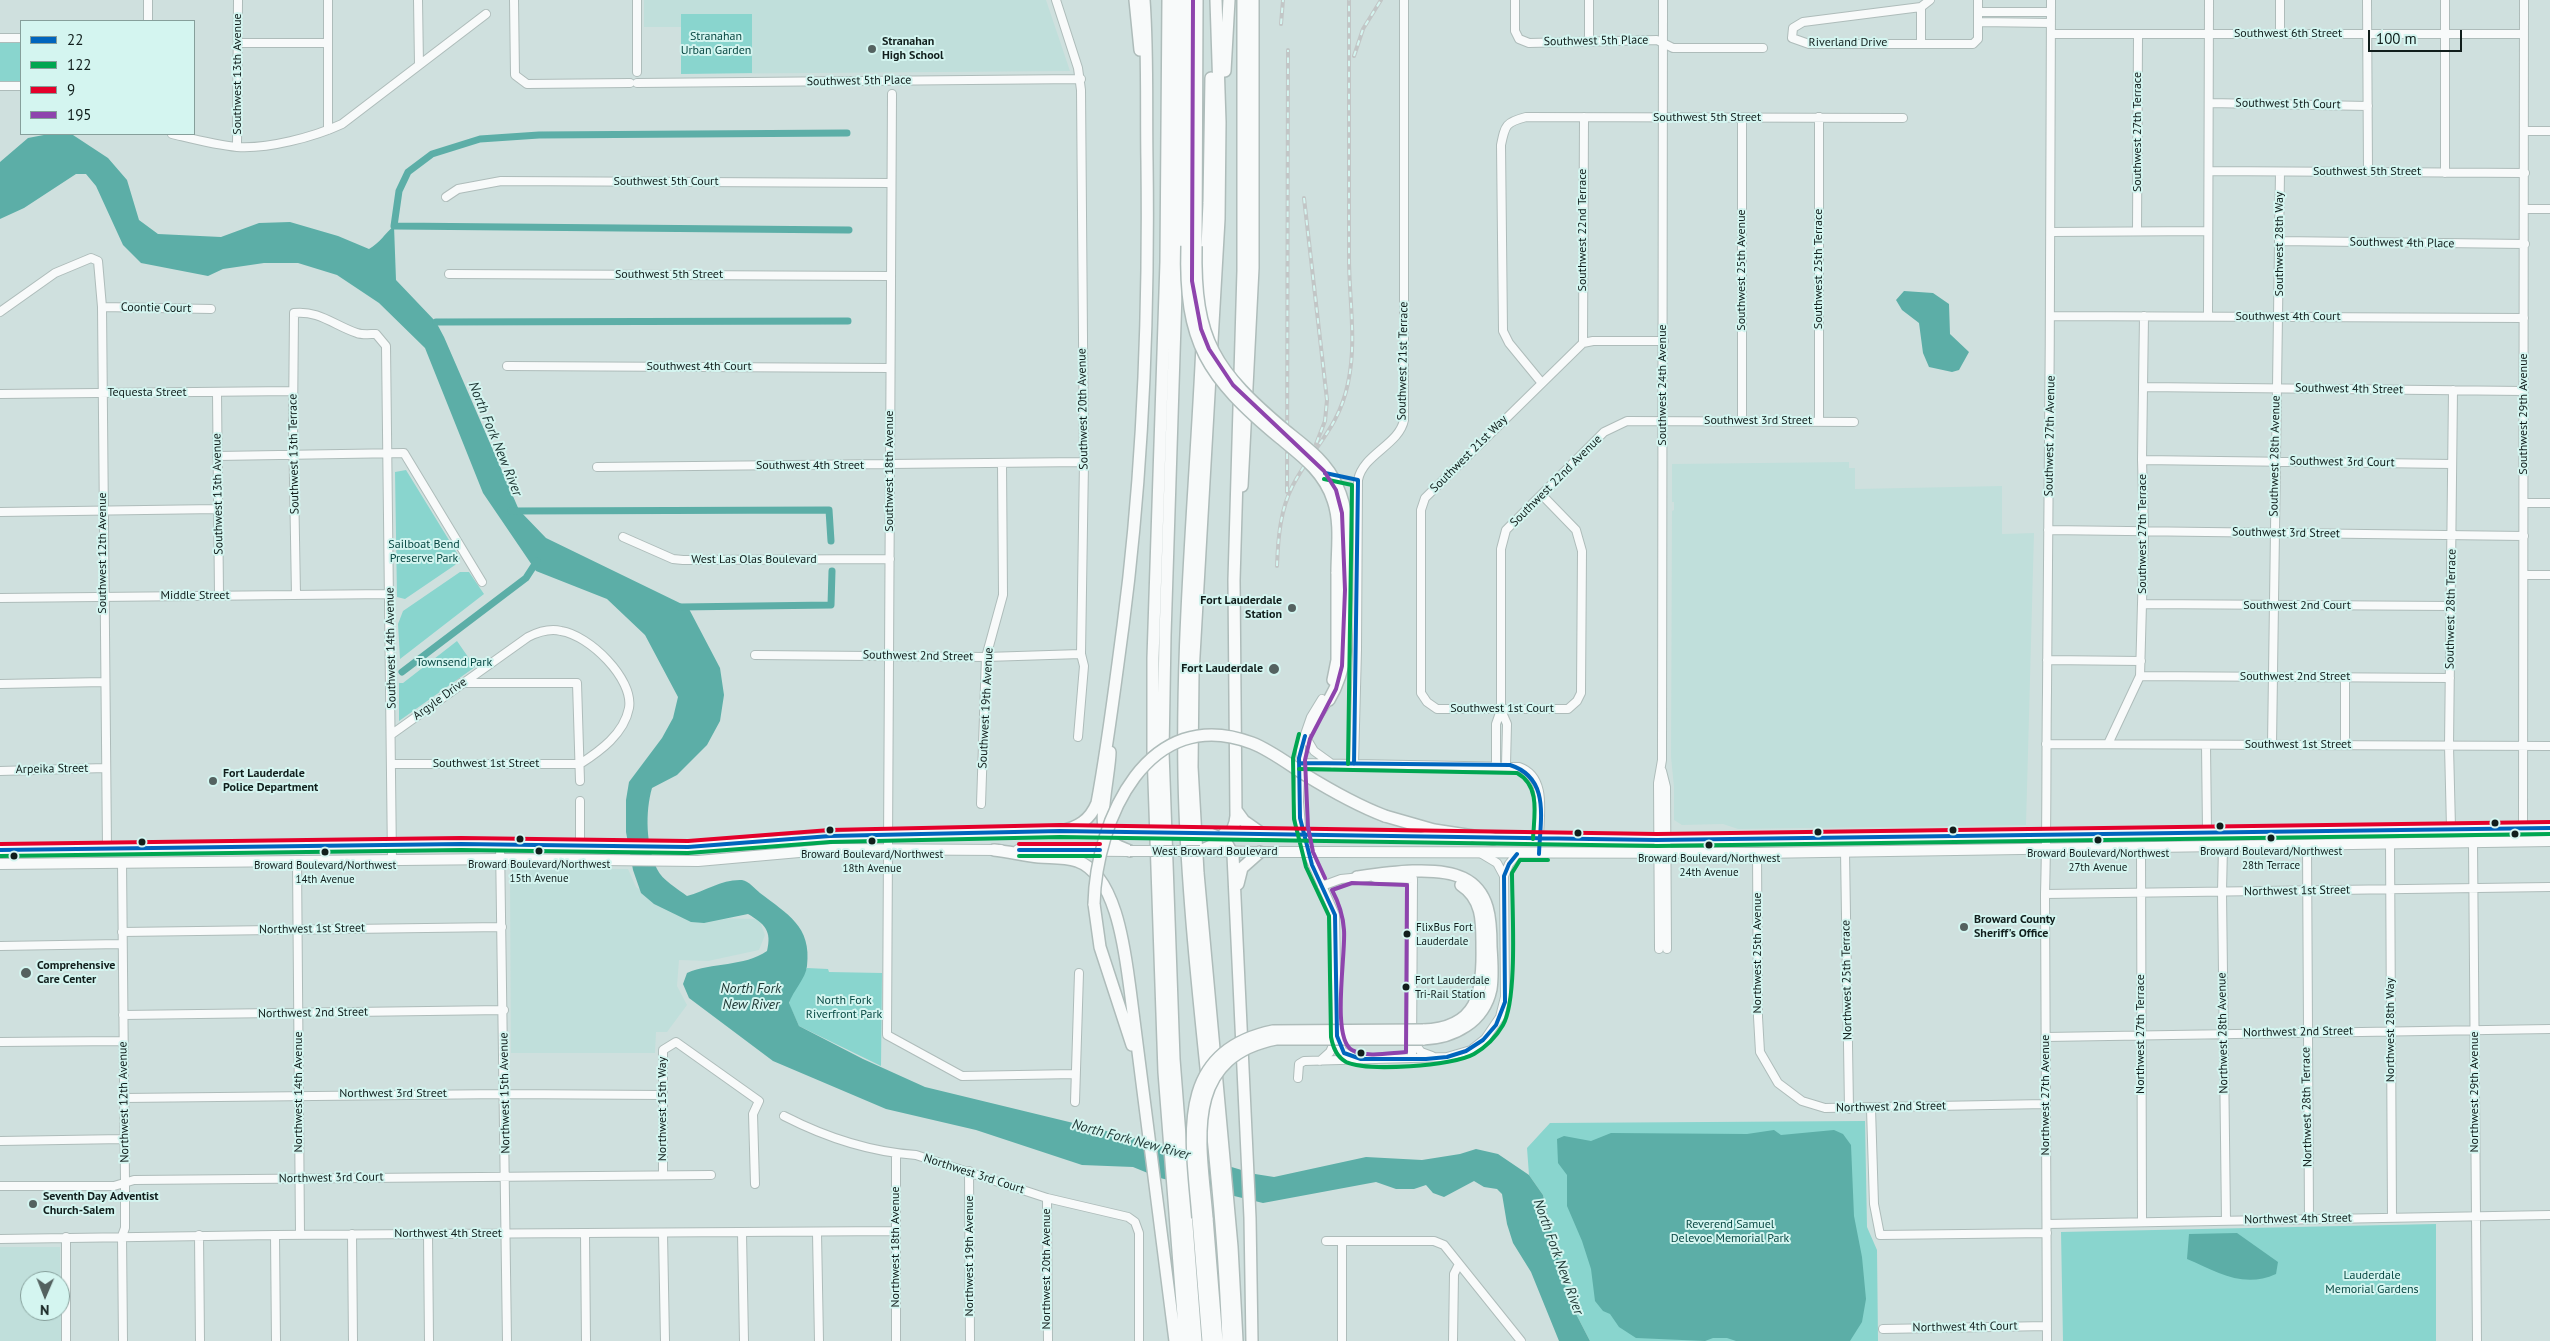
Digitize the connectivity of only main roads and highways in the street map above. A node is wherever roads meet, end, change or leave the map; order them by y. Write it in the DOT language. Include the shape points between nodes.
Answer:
graph roads {
  1 [pos="1135,0"];
  2 [pos="1144,0"];
  3 [pos="1167,0"];
  4 [pos="1178,0"];
  5 [pos="1187,0"];
  6 [pos="1197,0"];
  7 [pos="1209,0"];
  8 [pos="1216,0"];
  9 [pos="1229,0"];
  10 [pos="1253,0"];
  11 [pos="1243,4"];
  12 [pos="1220,122"];
  13 [pos="1147,153"];
  14 [pos="1191,246"];
  15 [pos="1235,617"];
  16 [pos="1325,700"];
  17 [pos="1111,720"];
  18 [pos="1236,810"];
  19 [pos="2523,828"];
  20 [pos="2550,828"];
  21 [pos="2295,830"];
  22 [pos="2322,830"];
  23 [pos="1060,831"];
  24 [pos="1105,832"];
  25 [pos="1208,833"];
  26 [pos="1261,833"];
  27 [pos="1845,838"];
  28 [pos="1493,839"];
  29 [pos="2550,840"];
  30 [pos="776,841"];
  31 [pos="1227,841"];
  32 [pos="2504,842"];
  33 [pos="2306,844"];
  34 [pos="2272,845"];
  35 [pos="312,846"];
  36 [pos="230,847"];
  37 [pos="0,850"];
  38 [pos="994,850"];
  39 [pos="1130,851"];
  40 [pos="1200,851"];
  41 [pos="1825,851"];
  42 [pos="1260,852"];
  43 [pos="237,861"];
  44 [pos="698,861"];
  45 [pos="167,862"];
  46 [pos="0,864"];
  47 [pos="1356,877"];
  48 [pos="1413,879"];
  49 [pos="1236,905"];
  50 [pos="1419,1036"];
  51 [pos="1146,1115"];
  52 [pos="1220,1161"];
  53 [pos="1202,1218"];
  54 [pos="1225,1220"];
  55 [pos="1175,1341"];
  56 [pos="1186,1341"];
  57 [pos="1196,1341"];
  58 [pos="1208,1341"];
  59 [pos="1217,1341"];
  60 [pos="1228,1341"];
  61 [pos="1237,1341"];
  62 [pos="1252,1341"];
  1 -- 13 [label="highway"];
  2 -- 13 [label="highway"];
  3 -- 56 [label="highway" via="1166,270 1152,727 1157,929 1168,1123"];
  4 -- 57 [label="highway" via="1177,254 1163,729 1167,910 1179,1131"];
  5 -- 14 [label="highway"];
  6 -- 14 [label="highway"];
  7 -- 52 [label="highway" via="1209,204 1184,673 1183,753 1189,873"];
  8 -- 12 [label="highway"];
  9 -- 12 [label="highway"];
  10 -- 15 [label="highway" via="1252,321"];
  11 -- 15 [label="highway" via="1243,290 1235,494"];
  12 -- 52 [label="highway" via="1217,270 1192,744 1197,864"];
  13 -- 17 [label="highway" via="1146,312 1139,465"];
  14 -- 16 [label="highway, bridge" via="1187,297 1201,348 1215,374 1231,394 1306,459 1323,478 1336,509 1342,572 1336,666"];
  15 -- 18 [label="highway"];
  17 -- 23 [label="highway" via="1094,809 1079,825"];
  17 -- 24 [label="highway"];
  18 -- 26 [label="highway" via="1244,821"];
  18 -- 31 [label="highway"];
  19 -- 20 [label="main road, West Broward Boulevard"];
  19 -- 22 [label="main road, West Broward Boulevard"];
  19 -- 32 [label="main road"];
  21 -- 22 [label="main road, West Broward Boulevard"];
  21 -- 27 [label="main road, West Broward Boulevard"];
  21 -- 34 [label="main road" via="2285,841"];
  22 -- 33 [label="main road"];
  23 -- 24 [label="main road, West Broward Boulevard"];
  23 -- 30 [label="main road, West Broward Boulevard" via="888,834"];
  24 -- 25 [label="main road, West Broward Boulevard, bridge"];
  24 -- 39 [label="highway" via="1113,843"];
  25 -- 31 [label="highway"];
  26 -- 28 [label="main road, West Broward Boulevard, bridge"];
  26 -- 31 [label="main road, West Broward Boulevard"];
  27 -- 28 [label="main road, West Broward Boulevard"];
  27 -- 41 [label="main road"];
  28 -- 51 [label="highway, bridge" via="1434,830 1385,816 1345,798 1252,743 1221,736 1186,740 1167,748 1148,762 1114,808 1100,852 1094,904 1099,941 1129,1035"];
  29 -- 32 [label="main road, West Broward Boulevard"];
  30 -- 35 [label="main road, West Broward Boulevard" via="662,847 500,844"];
  30 -- 44 [label="main road" via="770,850 708,854"];
  31 -- 40 [label="highway"];
  31 -- 42 [label="main road, West Broward Boulevard"];
  31 -- 49 [label="highway"];
  32 -- 33 [label="main road, West Broward Boulevard"];
  33 -- 34 [label="main road, West Broward Boulevard"];
  34 -- 41 [label="main road, West Broward Boulevard"];
  35 -- 36 [label="main road, West Broward Boulevard"];
  35 -- 43 [label="main road" via="302,851 245,852"];
  36 -- 37 [label="main road, West Broward Boulevard"];
  36 -- 45 [label="main road" via="214,854 172,854"];
  38 -- 39 [label="main road, West Broward Boulevard"];
  38 -- 44 [label="main road, West Broward Boulevard" via="833,849"];
  38 -- 51 [label="highway" via="1075,860 1092,870 1105,887 1126,962"];
  39 -- 40 [label="main road, West Broward Boulevard, bridge"];
  41 -- 42 [label="main road, West Broward Boulevard, bridge"];
  42 -- 49 [label="highway" via="1241,871"];
  43 -- 44 [label="main road, West Broward Boulevard"];
  43 -- 45 [label="main road, West Broward Boulevard"];
  45 -- 46 [label="main road, West Broward Boulevard"];
  47 -- 50 [label="highway" via="1384,873 1452,874 1474,885 1486,903 1491,924 1492,973 1486,1002 1478,1016 1460,1030 1444,1037"];
  48 -- 50 [label="highway" via="1444,879 1463,886 1477,902 1482,925 1482,982 1474,1005 1452,1024"];
  49 -- 62 [label="highway" via="1250,1218"];
  50 -- 53 [label="highway, bridge" via="1273,1031 1252,1036 1223,1054 1203,1080 1192,1111 1191,1132"];
  51 -- 55 [label="highway"];
  52 -- 54 [label="highway"];
  53 -- 58 [label="highway"];
  53 -- 59 [label="highway"];
  54 -- 60 [label="highway"];
  54 -- 61 [label="highway"];
}
